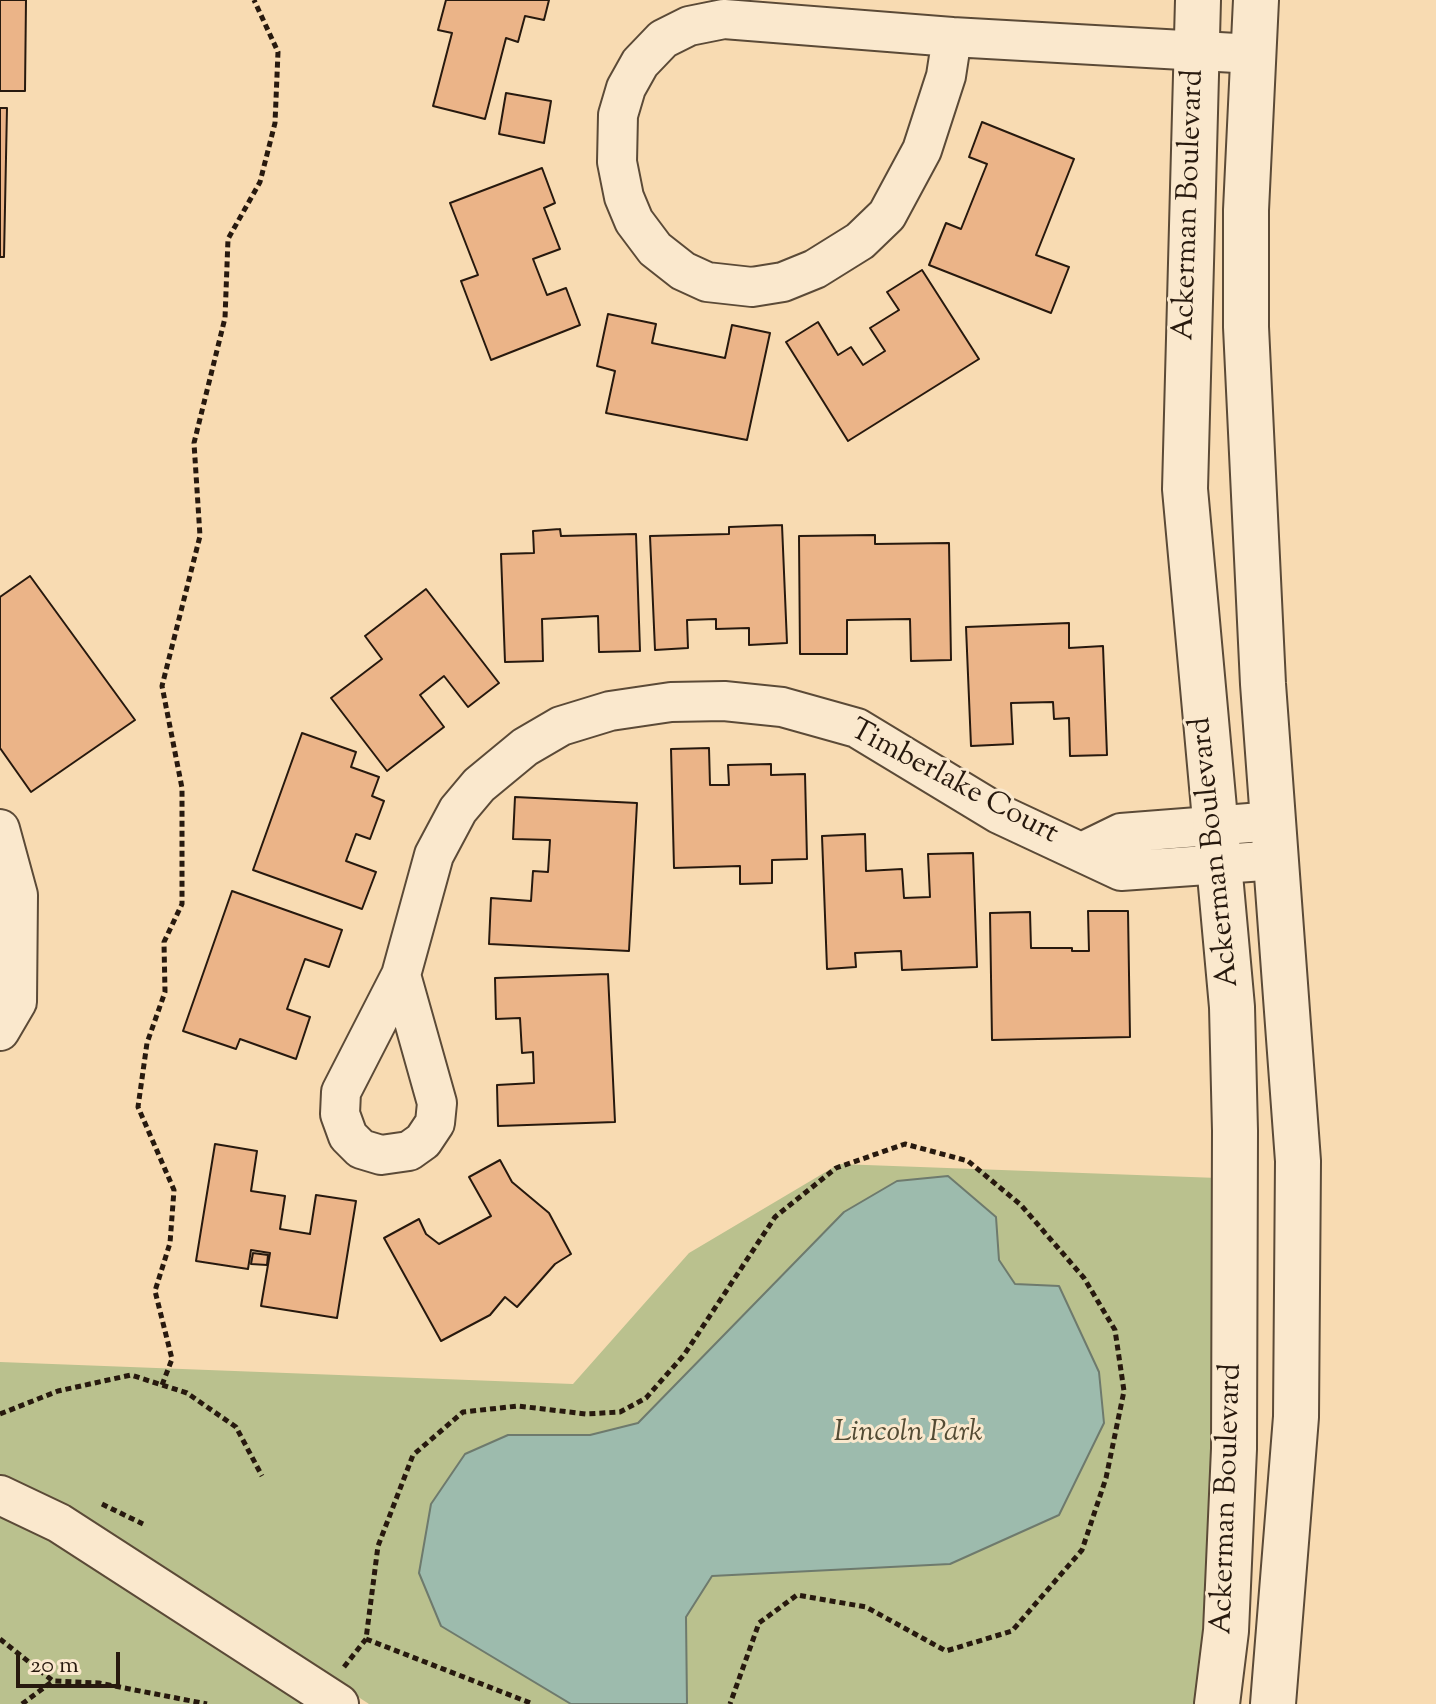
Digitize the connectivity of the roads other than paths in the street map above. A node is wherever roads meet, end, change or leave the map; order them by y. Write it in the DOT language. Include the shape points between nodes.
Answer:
graph roads {
  1 [pos="1198,0"];
  2 [pos="1256,0"];
  3 [pos="952,37"];
  4 [pos="1195,52"];
  5 [pos="1254,54"];
  6 [pos="0,829"];
  7 [pos="1276,840"];
  8 [pos="1216,845"];
  9 [pos="401,975"];
  10 [pos="0,1031"];
  11 [pos="0,1495"];
  12 [pos="331,1699"];
  13 [pos="1217,1704"];
  14 [pos="1273,1704"];
  1 -- 4 [label="street, Ackerman Boulevard"];
  2 -- 5 [label="street, Ackerman Boulevard"];
  3 -- 3 [label="street" via="724,19 689,26 663,39 640,63 618,115 617,162 634,221 655,249 707,282 752,287 815,269 860,241 903,190 946,76"];
  3 -- 4 [label="street"];
  4 -- 5 [label="street"];
  4 -- 8 [label="street, Ackerman Boulevard" via="1185,489"];
  5 -- 7 [label="street, Ackerman Boulevard" via="1246,327"];
  6 -- 10 [label="street" via="18,895 18,925 17,1002"];
  7 -- 8 [label="street, Timberlake Court"];
  7 -- 14 [label="street, Ackerman Boulevard" via="1297,1146 1298,1268 1296,1417"];
  8 -- 9 [label="street, Timberlake Court" via="1121,833 1082,852 999,814 857,728 782,707 671,702 610,711 561,726 525,747 458,810 434,855"];
  8 -- 13 [label="street, Ackerman Boulevard" via="1232,1007 1235,1325 1226,1631"];
  11 -- 12 [label="street" via="59,1523"];
}
